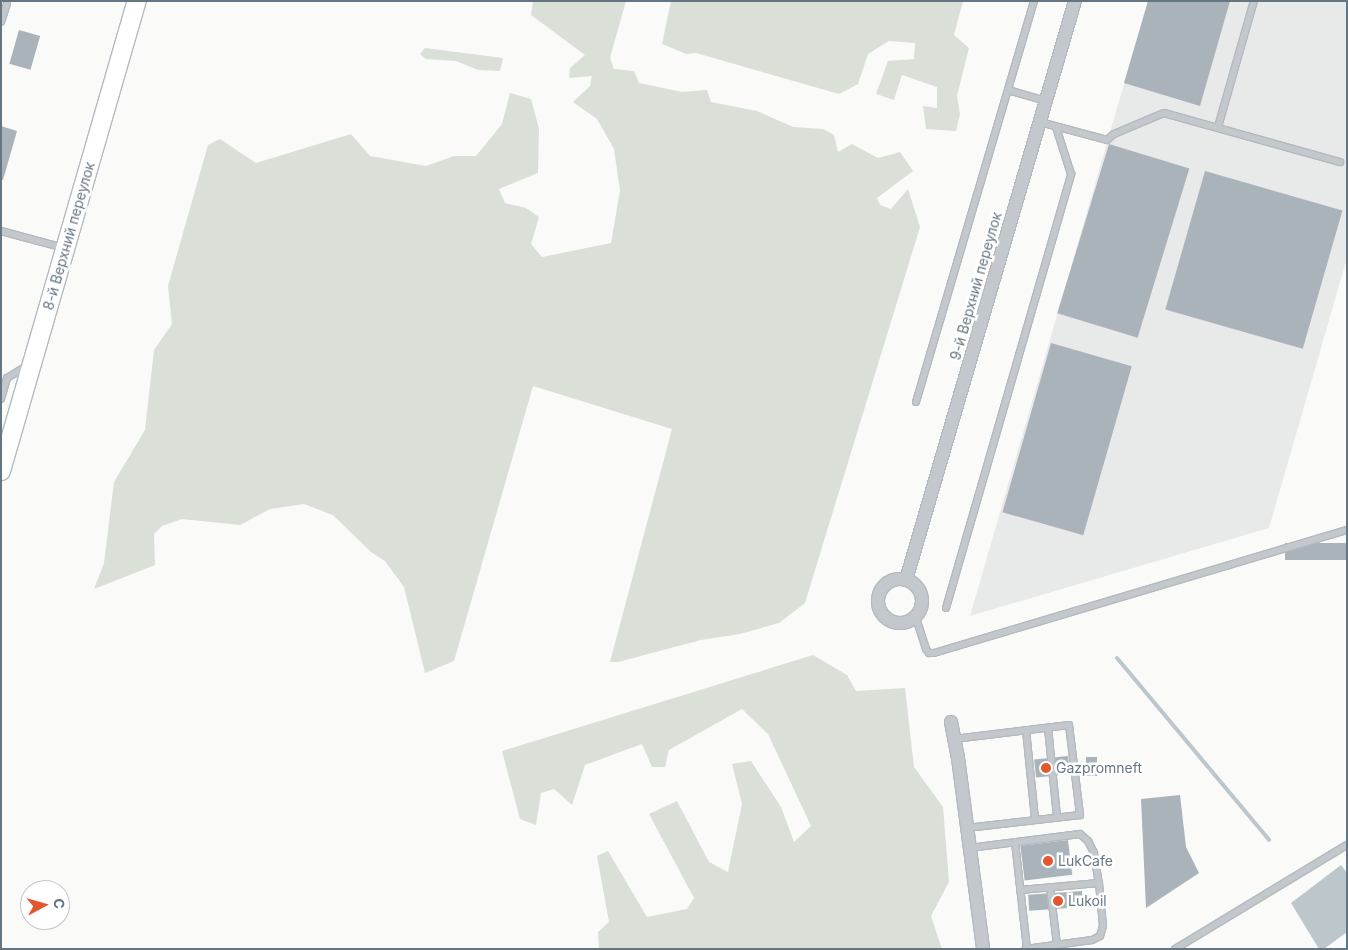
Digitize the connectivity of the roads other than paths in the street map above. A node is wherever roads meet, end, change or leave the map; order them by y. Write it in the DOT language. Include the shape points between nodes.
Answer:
graph roads {
  1 [pos="136,1"];
  2 [pos="1034,1"];
  3 [pos="1075,1"];
  4 [pos="1254,1"];
  5 [pos="7,4"];
  6 [pos="1,22"];
  7 [pos="1008,90"];
  8 [pos="1046,101"];
  9 [pos="1040,122"];
  10 [pos="1056,126"];
  11 [pos="1218,127"];
  12 [pos="1340,162"];
  13 [pos="1,231"];
  14 [pos="65,248"];
  15 [pos="32,362"];
  16 [pos="1,399"];
  17 [pos="916,402"];
  18 [pos="2,464"];
  19 [pos="1347,530"];
  20 [pos="906,580"];
  21 [pos="946,608"];
  22 [pos="916,618"];
  23 [pos="951,722"];
  24 [pos="1048,728"];
  25 [pos="1026,730"];
  26 [pos="954,739"];
  27 [pos="1057,817"];
  28 [pos="1035,820"];
  29 [pos="967,828"];
  30 [pos="1015,842"];
  31 [pos="1347,845"];
  32 [pos="969,848"];
  33 [pos="1099,883"];
  34 [pos="1050,887"];
  35 [pos="1020,890"];
  36 [pos="1057,945"];
  37 [pos="984,949"];
  38 [pos="1026,949"];
  39 [pos="1175,949"];
  1 -- 14 [label="street, 8-й Верхний переулок"];
  2 -- 7 [label="lane"];
  3 -- 8 [label="street, 9-й Верхний переулок"];
  4 -- 11 [label="lane"];
  5 -- 6 [label="lane"];
  7 -- 8 [label="lane"];
  7 -- 17 [label="lane"];
  8 -- 9 [label="street, 9-й Верхний переулок"];
  9 -- 10 [label="lane"];
  9 -- 20 [label="street, 9-й Верхний переулок"];
  10 -- 11 [label="lane" via="1107,140 1164,113"];
  10 -- 21 [label="lane" via="1071,174"];
  11 -- 12 [label="lane"];
  13 -- 14 [label="lane"];
  14 -- 15 [label="street, 8-й Верхний переулок"];
  15 -- 16 [label="lane" via="7,378"];
  15 -- 18 [label="street, 8-й Верхний переулок"];
  19 -- 22 [label="lane" via="930,653 926,650"];
  20 -- 22 [label="street" via="914,584 923,601"];
  20 -- 22 [label="street" via="888,582 881,589 878,607 890,622 908,623"];
  23 -- 26 [label="street"];
  24 -- 25 [label="lane"];
  24 -- 27 [label="lane"];
  24 -- 27 [label="lane" via="1069,725 1080,815"];
  25 -- 26 [label="lane"];
  25 -- 28 [label="lane"];
  26 -- 29 [label="street"];
  27 -- 28 [label="lane"];
  28 -- 29 [label="lane"];
  29 -- 32 [label="street"];
  30 -- 32 [label="lane"];
  30 -- 33 [label="lane" via="1080,834 1094,853"];
  30 -- 35 [label="lane"];
  31 -- 39 [label="lane"];
  32 -- 37 [label="street"];
  33 -- 34 [label="lane"];
  33 -- 36 [label="lane" via="1103,926 1100,936"];
  34 -- 35 [label="lane"];
  34 -- 36 [label="lane"];
  35 -- 38 [label="lane"];
  36 -- 38 [label="lane"];
}
